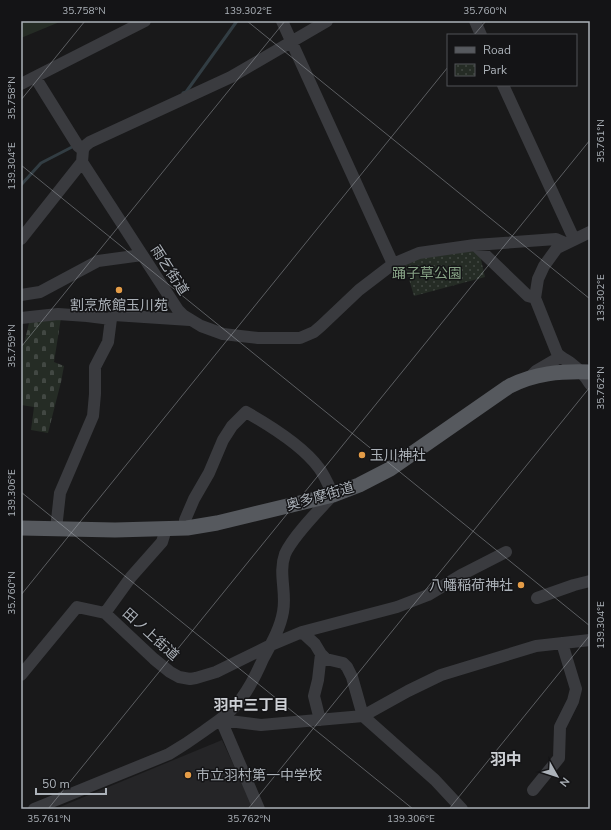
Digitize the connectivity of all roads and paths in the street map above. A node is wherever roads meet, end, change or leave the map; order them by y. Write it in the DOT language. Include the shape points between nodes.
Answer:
graph roads {
  1 [pos="145,21"];
  2 [pos="282,21"];
  3 [pos="327,21"];
  4 [pos="475,21"];
  5 [pos="481,34"];
  6 [pos="291,41"];
  7 [pos="35,76"];
  8 [pos="21,84"];
  9 [pos="503,86"];
  10 [pos="80,150"];
  11 [pos="590,232"];
  12 [pos="21,239"];
  13 [pos="569,241"];
  14 [pos="475,245"];
  15 [pos="142,255"];
  16 [pos="393,264"];
  17 [pos="21,295"];
  18 [pos="535,298"];
  19 [pos="21,318"];
  20 [pos="111,319"];
  21 [pos="192,320"];
  22 [pos="560,357"];
  23 [pos="587,376"];
  24 [pos="530,377"];
  25 [pos="333,495"];
  26 [pos="21,528"];
  27 [pos="187,528"];
  28 [pos="56,529"];
  29 [pos="166,529"];
  30 [pos="506,552"];
  31 [pos="590,581"];
  32 [pos="537,598"];
  33 [pos="105,613"];
  34 [pos="302,632"];
  35 [pos="590,640"];
  36 [pos="562,643"];
  37 [pos="271,645"];
  38 [pos="321,654"];
  39 [pos="21,674"];
  40 [pos="363,716"];
  41 [pos="221,720"];
  42 [pos="320,720"];
  43 [pos="533,790"];
  44 [pos="34,809"];
  45 [pos="259,809"];
  46 [pos="462,809"];
  1 -- 7 [label="street"];
  2 -- 6 [label="street"];
  3 -- 6 [label="street"];
  4 -- 5 [label="street"];
  6 -- 10 [label="street" via="232,77 90,142"];
  6 -- 16 [label="street"];
  7 -- 8 [label="street"];
  7 -- 10 [label="street, 雨乞街道"];
  9 -- 13 [label="street"];
  10 -- 12 [label="street"];
  10 -- 15 [label="street, 雨乞街道"];
  11 -- 13 [label="street"];
  13 -- 14 [label="street" via="556,239"];
  13 -- 18 [label="street" via="553,252 544,266 538,279"];
  14 -- 16 [label="street" via="419,253"];
  14 -- 18 [label="street" via="528,296"];
  15 -- 17 [label="street" via="98,261 40,292"];
  15 -- 21 [label="street, 雨乞街道" via="173,304"];
  16 -- 21 [label="street" via="359,290 314,332 300,338 234,336"];
  18 -- 22 [label="street"];
  19 -- 20 [label="street" via="58,314"];
  20 -- 21 [label="street" via="114,315"];
  20 -- 28 [label="street" via="108,342 95,367 93,416 60,493"];
  22 -- 23 [label="street"];
  22 -- 24 [label="street"];
  23 -- 24 [label="main road, 奥多摩街道" via="552,373"];
  24 -- 25 [label="main road, 奥多摩街道" via="508,387 390,469"];
  25 -- 27 [label="main road, 奥多摩街道"];
  25 -- 27 [label="street" via="322,473 307,454 246,412 223,440 185,520"];
  25 -- 37 [label="street" via="308,523 285,555 282,573 284,608"];
  26 -- 28 [label="main road, 奥多摩街道"];
  27 -- 29 [label="main road, 奥多摩街道"];
  28 -- 29 [label="main road, 奥多摩街道"];
  29 -- 33 [label="street" via="162,542 131,577"];
  30 -- 34 [label="street, 田ノ上街道" via="428,595 397,607"];
  31 -- 32 [label="street"];
  33 -- 37 [label="street, 田ノ上街道" via="161,665 174,675 184,678 196,678 216,672"];
  33 -- 39 [label="street, 田ノ上街道" via="77,607"];
  34 -- 37 [label="street, 田ノ上街道"];
  34 -- 38 [label="street" via="316,644"];
  35 -- 36 [label="street"];
  36 -- 40 [label="street" via="536,646 441,675"];
  36 -- 43 [label="street" via="576,689 560,727 559,758"];
  37 -- 41 [label="street" via="242,698"];
  38 -- 40 [label="street" via="347,667"];
  38 -- 42 [label="street" via="314,696"];
  40 -- 42 [label="street"];
  40 -- 46 [label="street" via="435,780"];
  41 -- 42 [label="street" via="261,725"];
  41 -- 44 [label="street" via="169,754"];
  41 -- 45 [label="street"];
}
